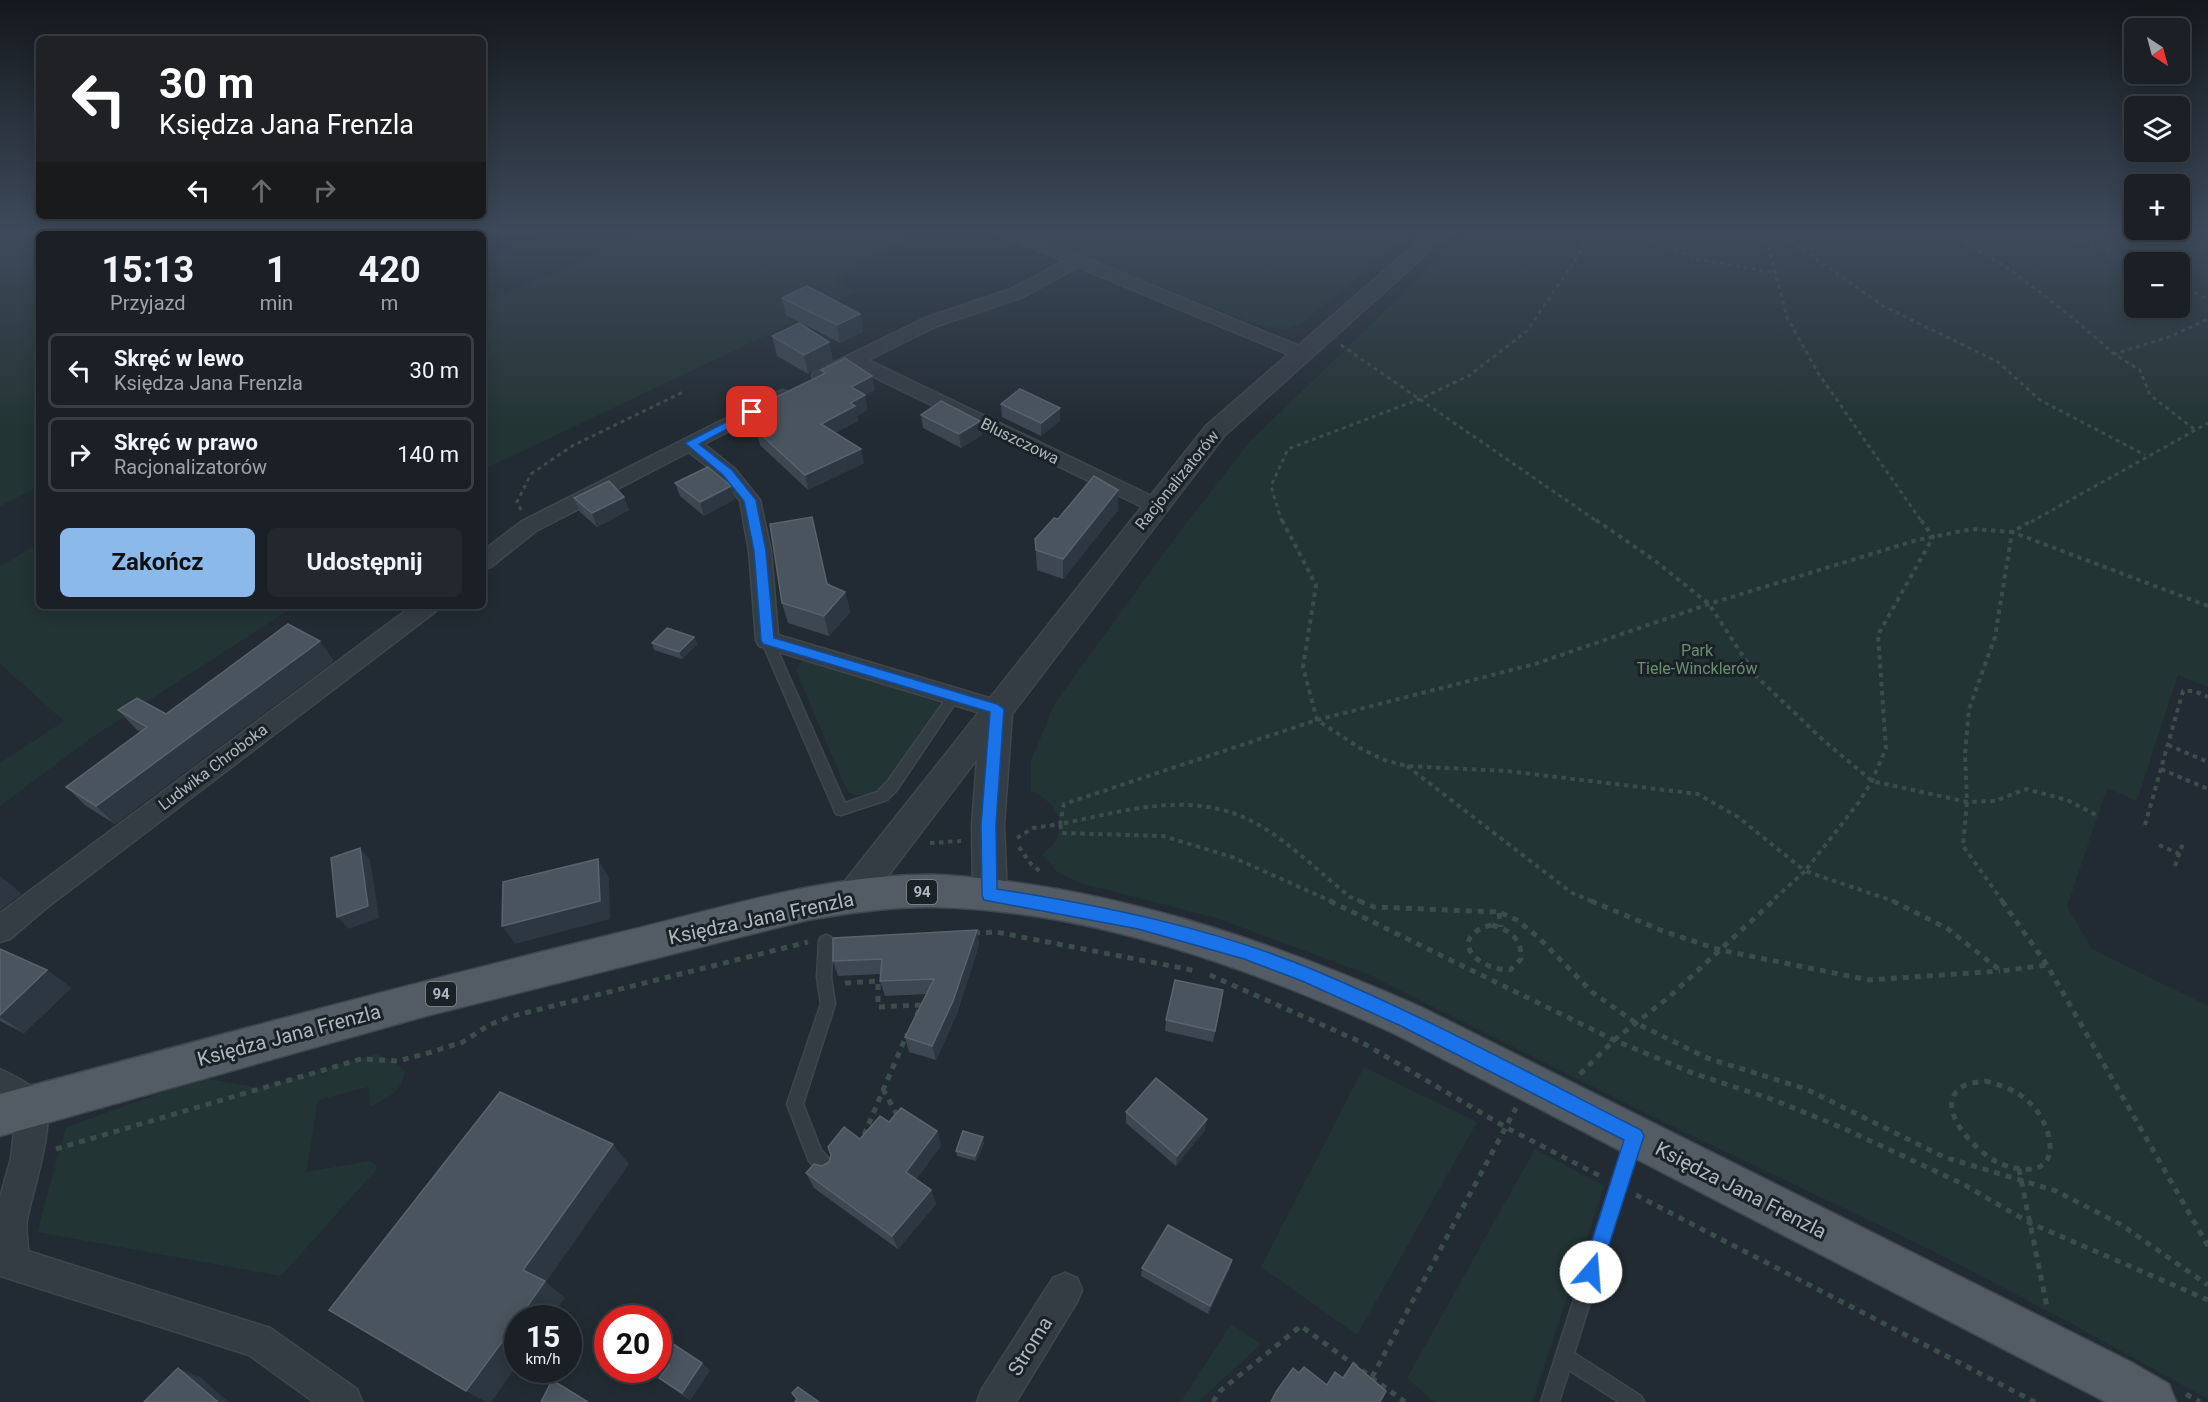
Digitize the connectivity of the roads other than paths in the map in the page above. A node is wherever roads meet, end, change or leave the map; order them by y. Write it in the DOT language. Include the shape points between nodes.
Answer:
graph roads {
  1 [pos="1007,296"];
  2 [pos="1164,296"];
  3 [pos="1368,296"];
  4 [pos="1303,354"];
  5 [pos="853,360"];
  6 [pos="691,443"];
  7 [pos="1155,506"];
  8 [pos="486,560"];
  9 [pos="423,609"];
  10 [pos="767,640"];
  11 [pos="954,696"];
  12 [pos="997,709"];
  13 [pos="990,895"];
  14 [pos="853,896"];
  15 [pos="0,930"];
  16 [pos="826,941"];
  17 [pos="11,1102"];
  18 [pos="1635,1136"];
  19 [pos="828,1170"];
  20 [pos="4,1265"];
  21 [pos="1065,1290"];
  22 [pos="1564,1358"];
  23 [pos="344,1402"];
  24 [pos="995,1402"];
  25 [pos="1550,1402"];
  26 [pos="1635,1402"];
  27 [pos="2151,1402"];
  1 -- 5 [label="street" via="932,322"];
  2 -- 4 [label="street"];
  3 -- 4 [label="street, Racjonalizatorów"];
  4 -- 7 [label="street, Racjonalizatorów" via="1215,431"];
  5 -- 6 [label="street"];
  5 -- 7 [label="street, Bluszczowa"];
  6 -- 8 [label="street" via="529,526"];
  6 -- 10 [label="street" via="728,473 750,500 760,551"];
  7 -- 12 [label="street, Racjonalizatorów"];
  9 -- 15 [label="street, Ludwika Chroboka"];
  10 -- 11 [label="street"];
  10 -- 11 [label="lane" via="841,810 882,796 892,786"];
  11 -- 12 [label="street"];
  12 -- 13 [label="street" via="989,840"];
  12 -- 14 [label="street, Racjonalizatorów"];
  13 -- 14 [label="main road, Księdza Jana Frenzla / 94" via="929,891"];
  13 -- 18 [label="main road, Księdza Jana Frenzla / 94" via="1138,922 1245,952 1308,975"];
  14 -- 17 [label="main road, Księdza Jana Frenzla / 94"];
  16 -- 19 [label="lane" via="824,977 828,1004 795,1104 815,1155"];
  17 -- 20 [label="street" via="27,1158 10,1221"];
  18 -- 22 [label="lane"];
  18 -- 27 [label="main road, Księdza Jana Frenzla / 94" via="2114,1379"];
  20 -- 23 [label="street" via="258,1340"];
  21 -- 24 [label="street, Stroma"];
  22 -- 25 [label="lane"];
  22 -- 26 [label="lane"];
}
